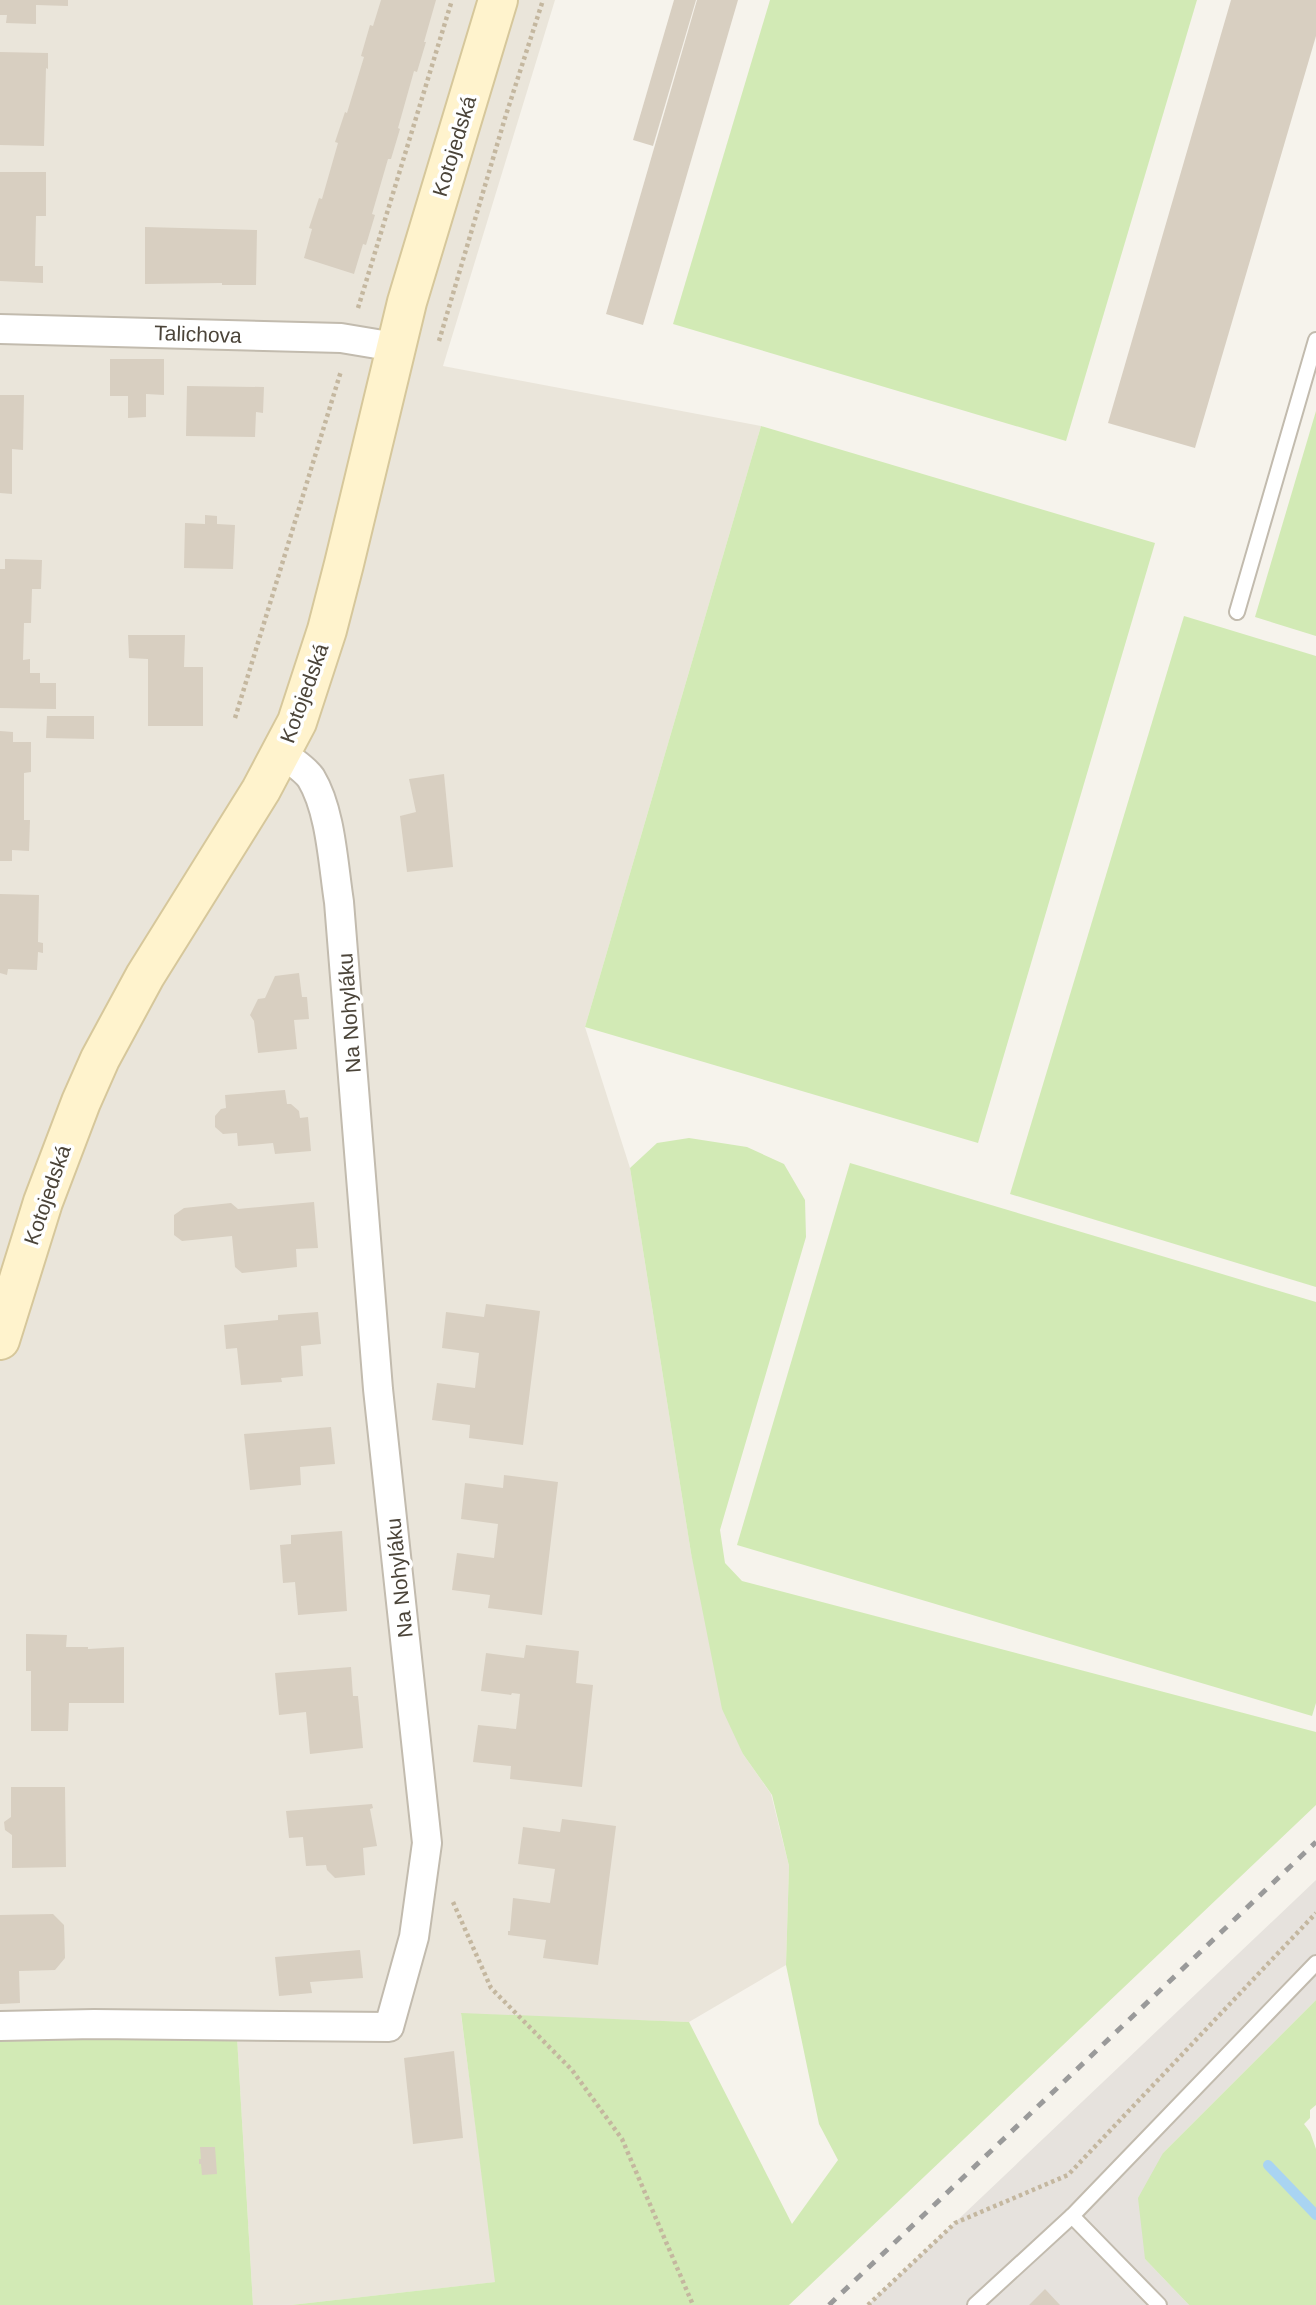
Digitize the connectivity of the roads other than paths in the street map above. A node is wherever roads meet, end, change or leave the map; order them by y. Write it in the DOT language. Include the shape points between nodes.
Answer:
graph roads {
  1 [pos="498,0"];
  2 [pos="0,329"];
  3 [pos="1316,340"];
  4 [pos="395,347"];
  5 [pos="1237,612"];
  6 [pos="282,753"];
  7 [pos="0,1340"];
  8 [pos="1316,1963"];
  9 [pos="0,2026"];
  10 [pos="1072,2216"];
  11 [pos="975,2305"];
  12 [pos="1159,2305"];
  1 -- 4 [label="main road, Kotojedská"];
  2 -- 4 [label="street, Talichova" via="351,339"];
  3 -- 5 [label="lane"];
  4 -- 6 [label="main road, Kotojedská" via="327,630"];
  6 -- 7 [label="main road, Kotojedská" via="145,976 100,1059 43,1202"];
  6 -- 9 [label="street, Na Nohyláku" via="310,776 318,793 339,902 378,1389 427,1843 414,1937 389,2027"];
  8 -- 10 [label="lane"];
  10 -- 11 [label="lane"];
  10 -- 12 [label="lane"];
}
